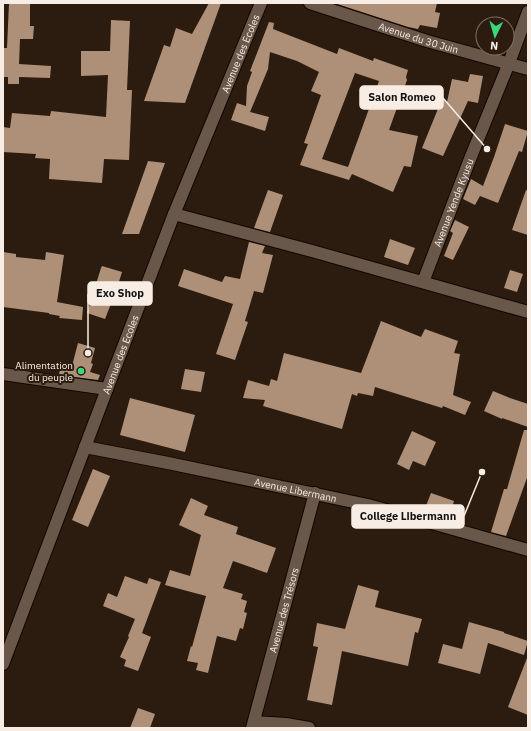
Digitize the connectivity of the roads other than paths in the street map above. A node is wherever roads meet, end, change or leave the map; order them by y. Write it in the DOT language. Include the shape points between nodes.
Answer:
graph roads {
  1 [pos="261,3"];
  2 [pos="310,3"];
  3 [pos="528,12"];
  4 [pos="509,64"];
  5 [pos="528,69"];
  6 [pos="174,214"];
  7 [pos="423,282"];
  8 [pos="528,312"];
  9 [pos="3,374"];
  10 [pos="107,389"];
  11 [pos="85,447"];
  12 [pos="315,493"];
  13 [pos="528,550"];
  14 [pos="3,664"];
  15 [pos="253,725"];
  16 [pos="309,728"];
  1 -- 6 [label="street, Avenue des Ecoles"];
  2 -- 4 [label="street, Avenue du 30 Juin" via="420,39"];
  3 -- 4 [label="street, Avenue Yende Kyusu"];
  4 -- 5 [label="street, Avenue du 30 Juin"];
  4 -- 7 [label="street, Avenue Yende Kyusu"];
  6 -- 7 [label="street"];
  6 -- 10 [label="street, Avenue des Ecoles"];
  7 -- 8 [label="street"];
  9 -- 10 [label="street"];
  10 -- 11 [label="street, Avenue des Ecoles"];
  11 -- 12 [label="street, Avenue Libermann"];
  11 -- 14 [label="street, Avenue des Ecoles"];
  12 -- 13 [label="street, Avenue Libermann" via="400,513"];
  12 -- 15 [label="street, Avenue des Trésors"];
  15 -- 16 [label="street" via="286,724"];
}
